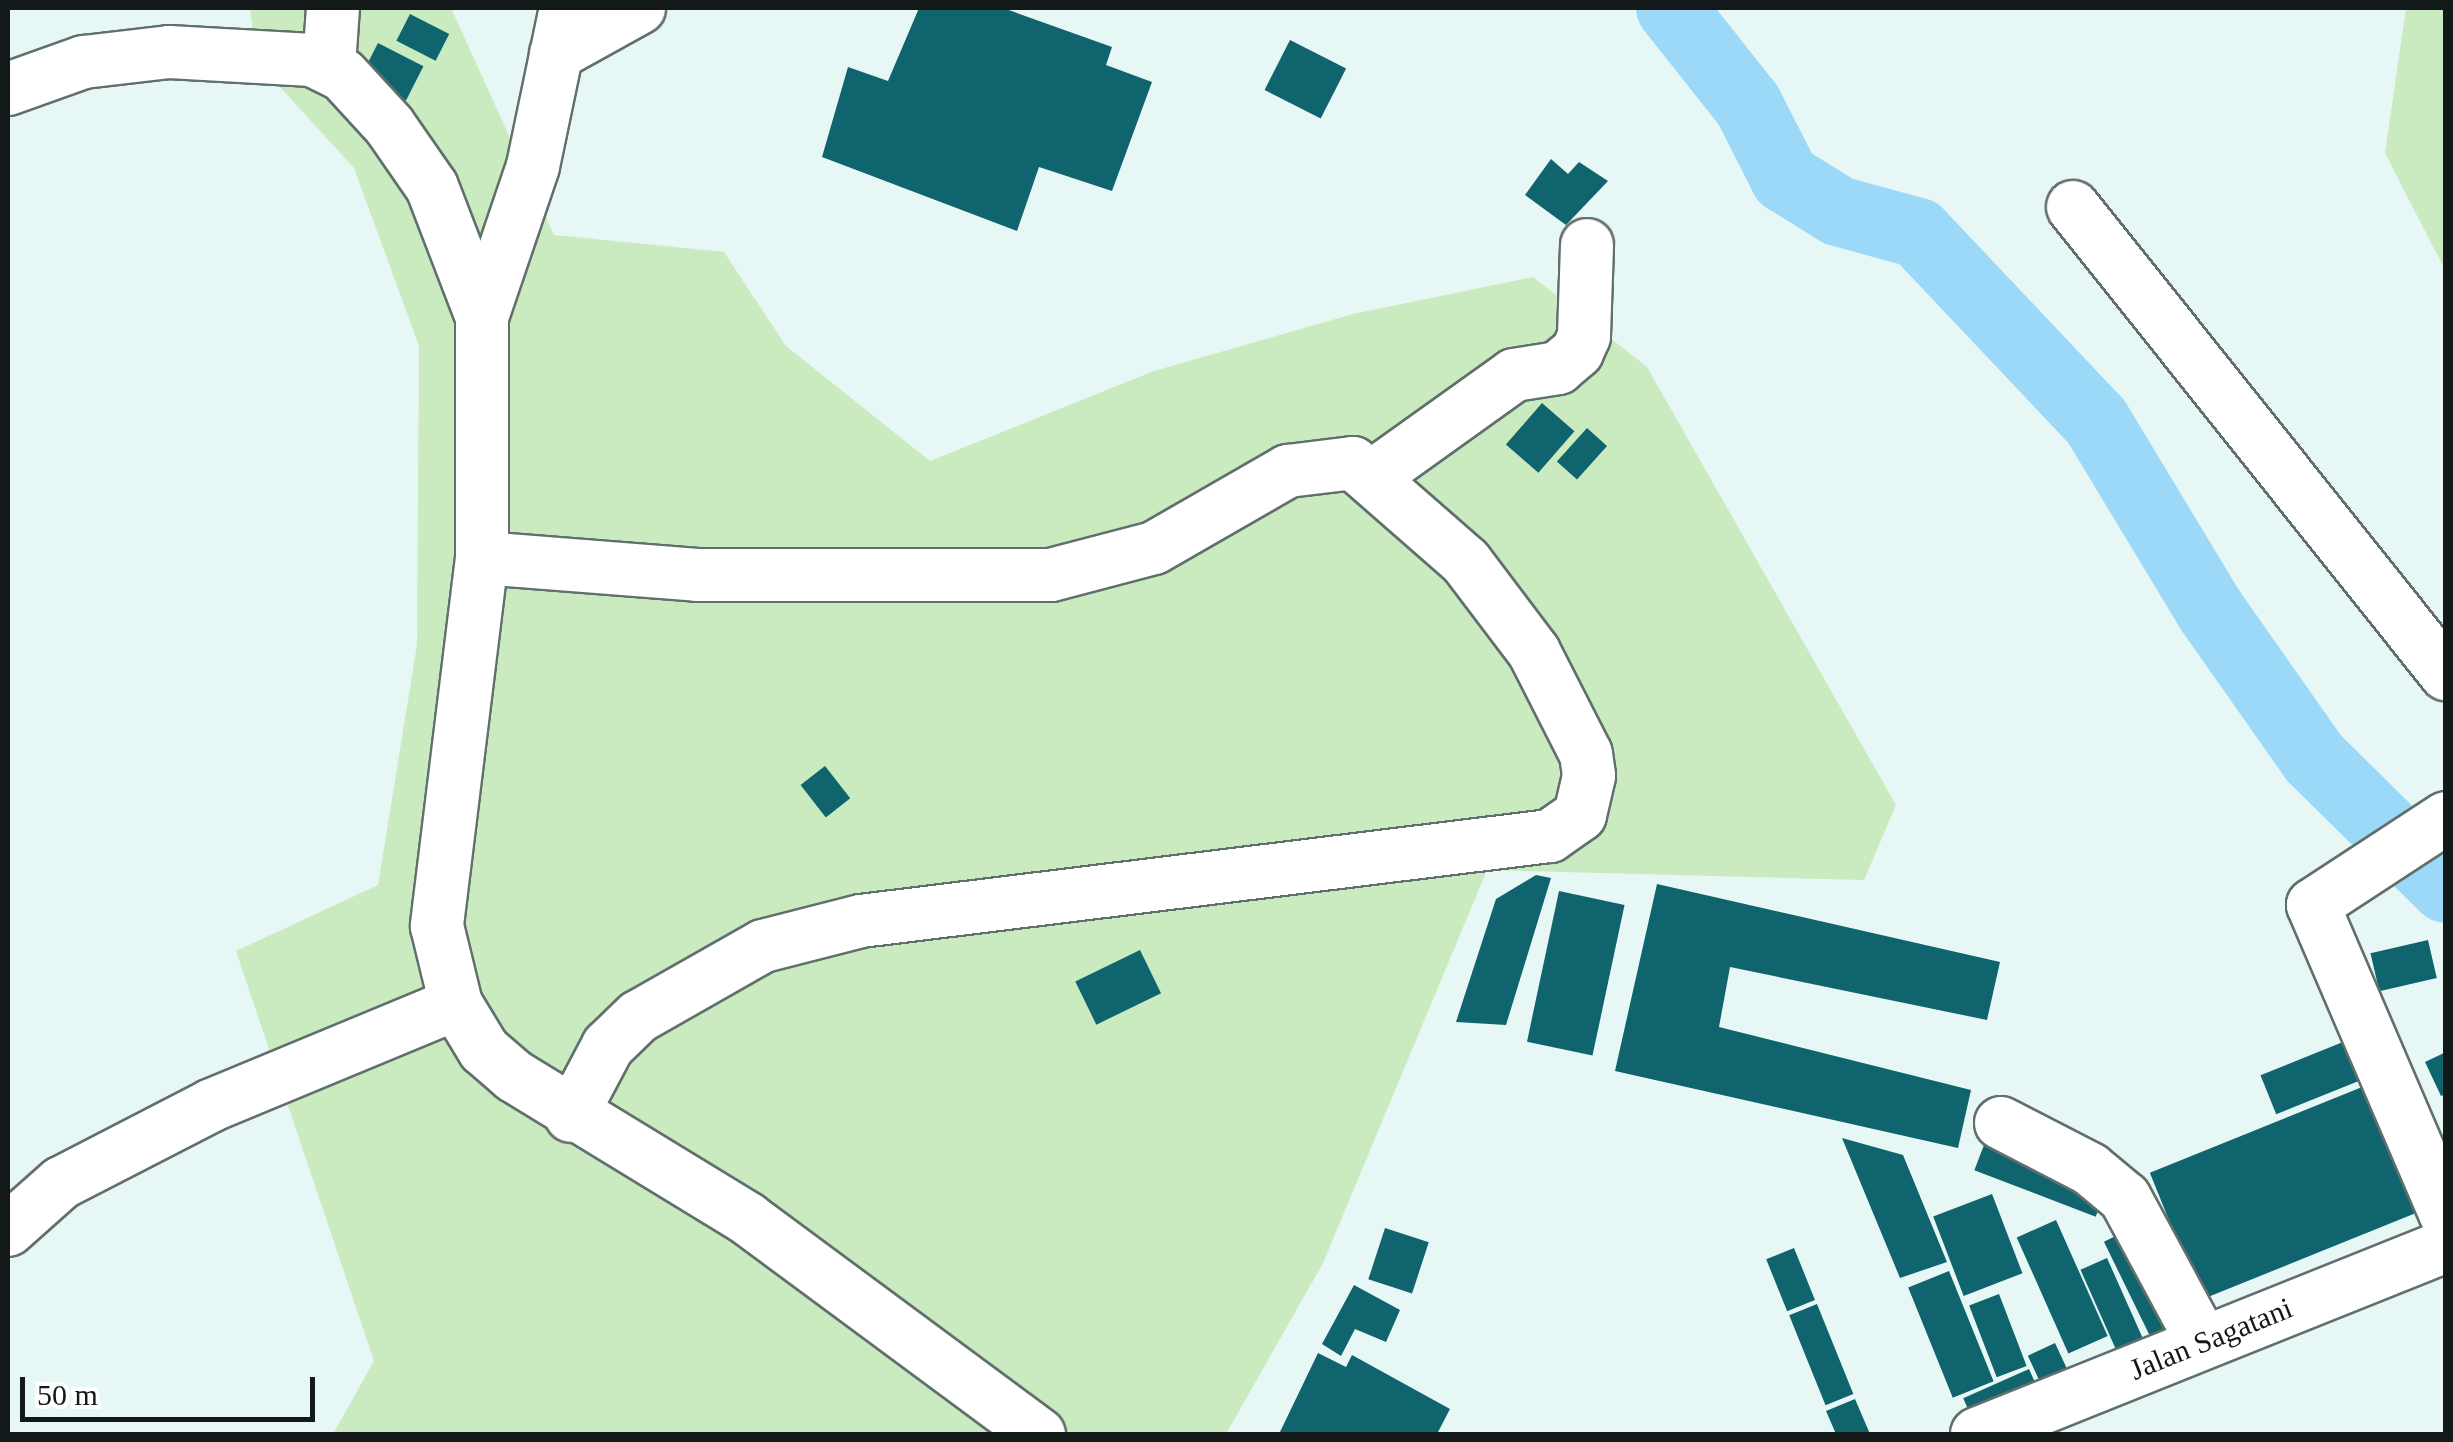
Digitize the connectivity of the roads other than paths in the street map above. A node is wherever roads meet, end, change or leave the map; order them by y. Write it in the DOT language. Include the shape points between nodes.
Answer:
graph roads {
  1 [pos="333,8"];
  2 [pos="640,8"];
  3 [pos="561,31"];
  4 [pos="329,65"];
  5 [pos="8,89"];
  6 [pos="2073,207"];
  7 [pos="1587,245"];
  8 [pos="482,317"];
  9 [pos="1373,476"];
  10 [pos="482,558"];
  11 [pos="2446,674"];
  12 [pos="2446,818"];
  13 [pos="456,1004"];
  14 [pos="571,1116"];
  15 [pos="2002,1124"];
  16 [pos="2446,1215"];
  17 [pos="8,1230"];
  18 [pos="2446,1246"];
  19 [pos="2202,1341"];
  20 [pos="1039,1434"];
  21 [pos="1977,1434"];
  1 -- 4 [label="street"];
  2 -- 3 [label="street"];
  3 -- 8 [label="street" via="533,166"];
  4 -- 5 [label="street" via="170,52 84,62"];
  4 -- 8 [label="street" via="388,125 432,186"];
  6 -- 11 [label="street"];
  7 -- 9 [label="street" via="1584,336 1577,352 1558,368 1514,376"];
  8 -- 10 [label="street"];
  9 -- 10 [label="street" via="1353,463 1288,471 1154,548 1051,575 697,574"];
  9 -- 14 [label="street" via="1466,562 1534,652 1569,712 1590,776 1580,814 1566,828 1550,836 862,921 763,946 638,1017 608,1046"];
  10 -- 13 [label="street" via="437,926"];
  12 -- 16 [label="street" via="2312,904"];
  13 -- 14 [label="street" via="484,1050"];
  13 -- 17 [label="street" via="212,1105 61,1184"];
  14 -- 20 [label="street" via="748,1219"];
  15 -- 19 [label="street" via="2090,1169 2126,1198"];
  18 -- 19 [label="street, Jalan Sagatani"];
  19 -- 21 [label="street, Jalan Sagatani"];
}
